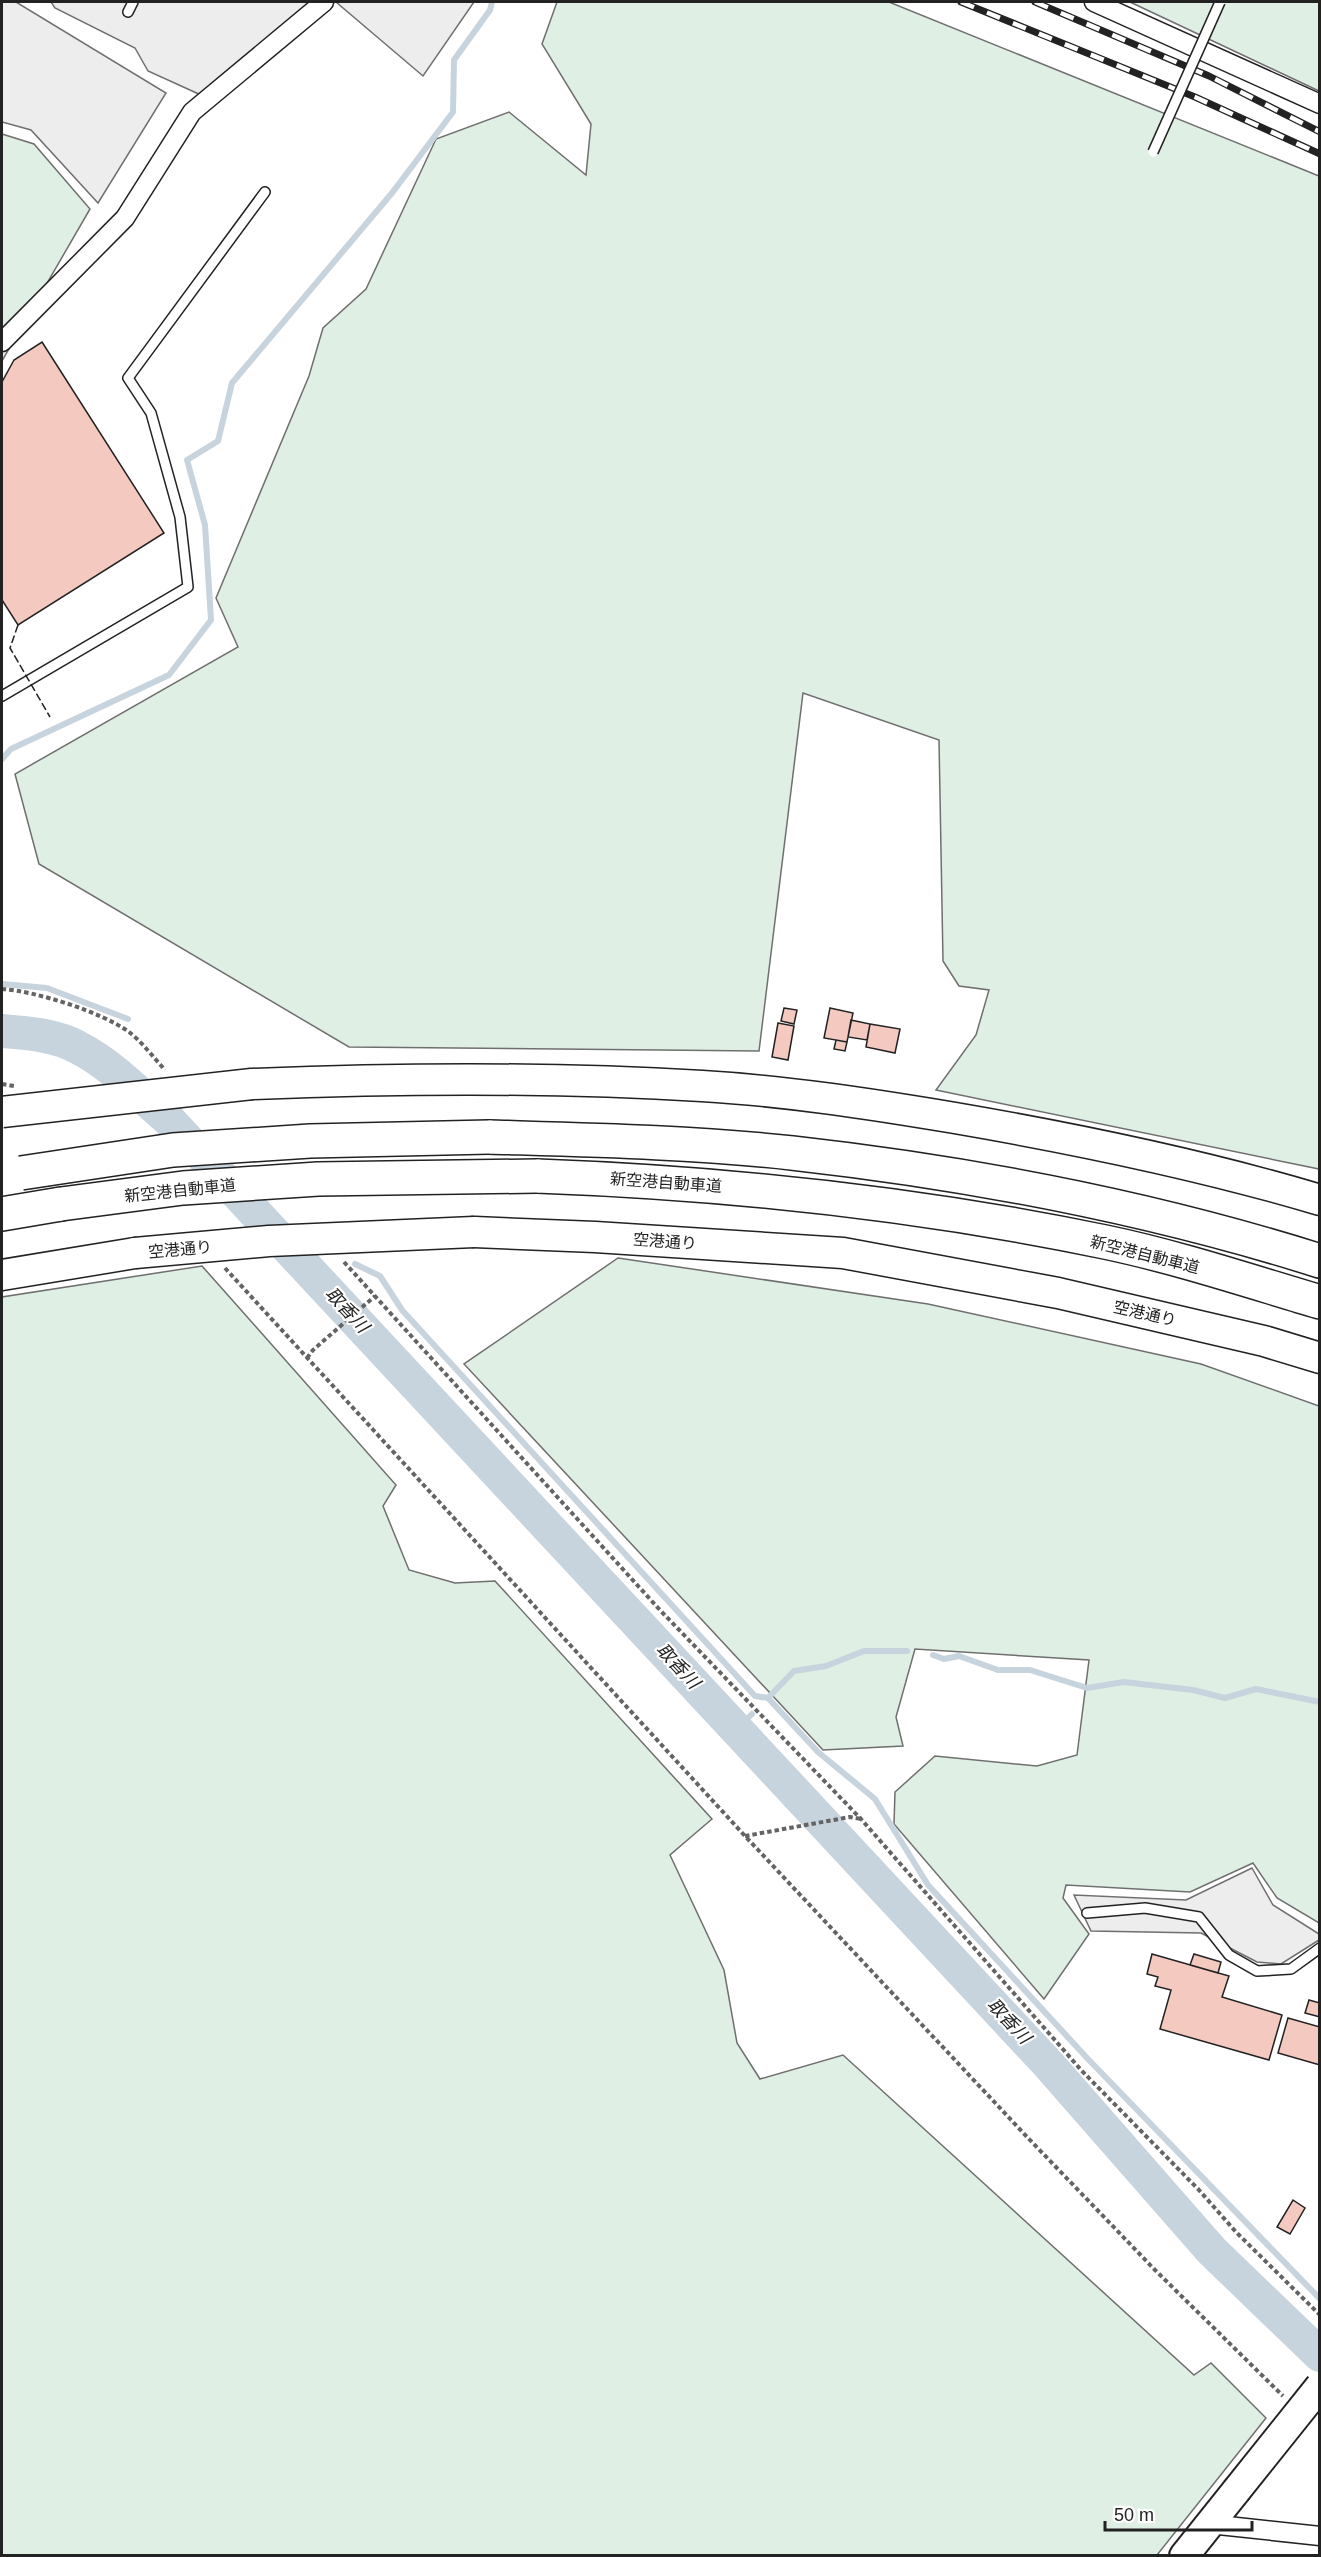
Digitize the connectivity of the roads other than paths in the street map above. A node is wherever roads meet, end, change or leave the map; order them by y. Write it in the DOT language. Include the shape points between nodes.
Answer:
graph roads {
  1 [pos="133,2"];
  2 [pos="324,2"];
  3 [pos="1094,2"];
  4 [pos="1220,2"];
  5 [pos="128,12"];
  6 [pos="1320,104"];
  7 [pos="1153,152"];
  8 [pos="265,192"];
  9 [pos="2,342"];
  10 [pos="2,696"];
  11 [pos="2,1112"];
  12 [pos="11,1174"];
  13 [pos="1320,1200"];
  14 [pos="2,1214"];
  15 [pos="1320,1261"];
  16 [pos="2,1275"];
  17 [pos="1320,1302"];
  18 [pos="1320,1358"];
  19 [pos="1087,1914"];
  20 [pos="1320,1948"];
  21 [pos="1320,2386"];
  22 [pos="1209,2524"];
  23 [pos="1320,2536"];
  24 [pos="1184,2556"];
  1 -- 5 [label="lane"];
  2 -- 9 [label="street" via="192,112 125,218"];
  3 -- 6 [label="street"];
  4 -- 7 [label="lane, bridge"];
  8 -- 10 [label="lane" via="128,378 154,423 180,517 188,587"];
  11 -- 13 [label="highway, bridge" via="252,1084 419,1078 704,1086 854,1101 1063,1136"];
  12 -- 15 [label="highway, bridge" via="185,1149 310,1141 489,1137 634,1141 768,1151 947,1175 1116,1206"];
  14 -- 17 [label="highway, 新空港自動車道, bridge" via="183,1188 318,1179 537,1176 658,1180 788,1191 941,1212 1107,1242"];
  16 -- 18 [label="highway, 空港通り, bridge" via="135,1253 269,1241 474,1232 595,1236 843,1253 1058,1293 1264,1341"];
  19 -- 20 [label="lane" via="1145,1908 1199,1917 1229,1955 1257,1971 1291,1969"];
  21 -- 22 [label="main road, bridge"];
  22 -- 23 [label="street"];
  22 -- 24 [label="main road"];
}
